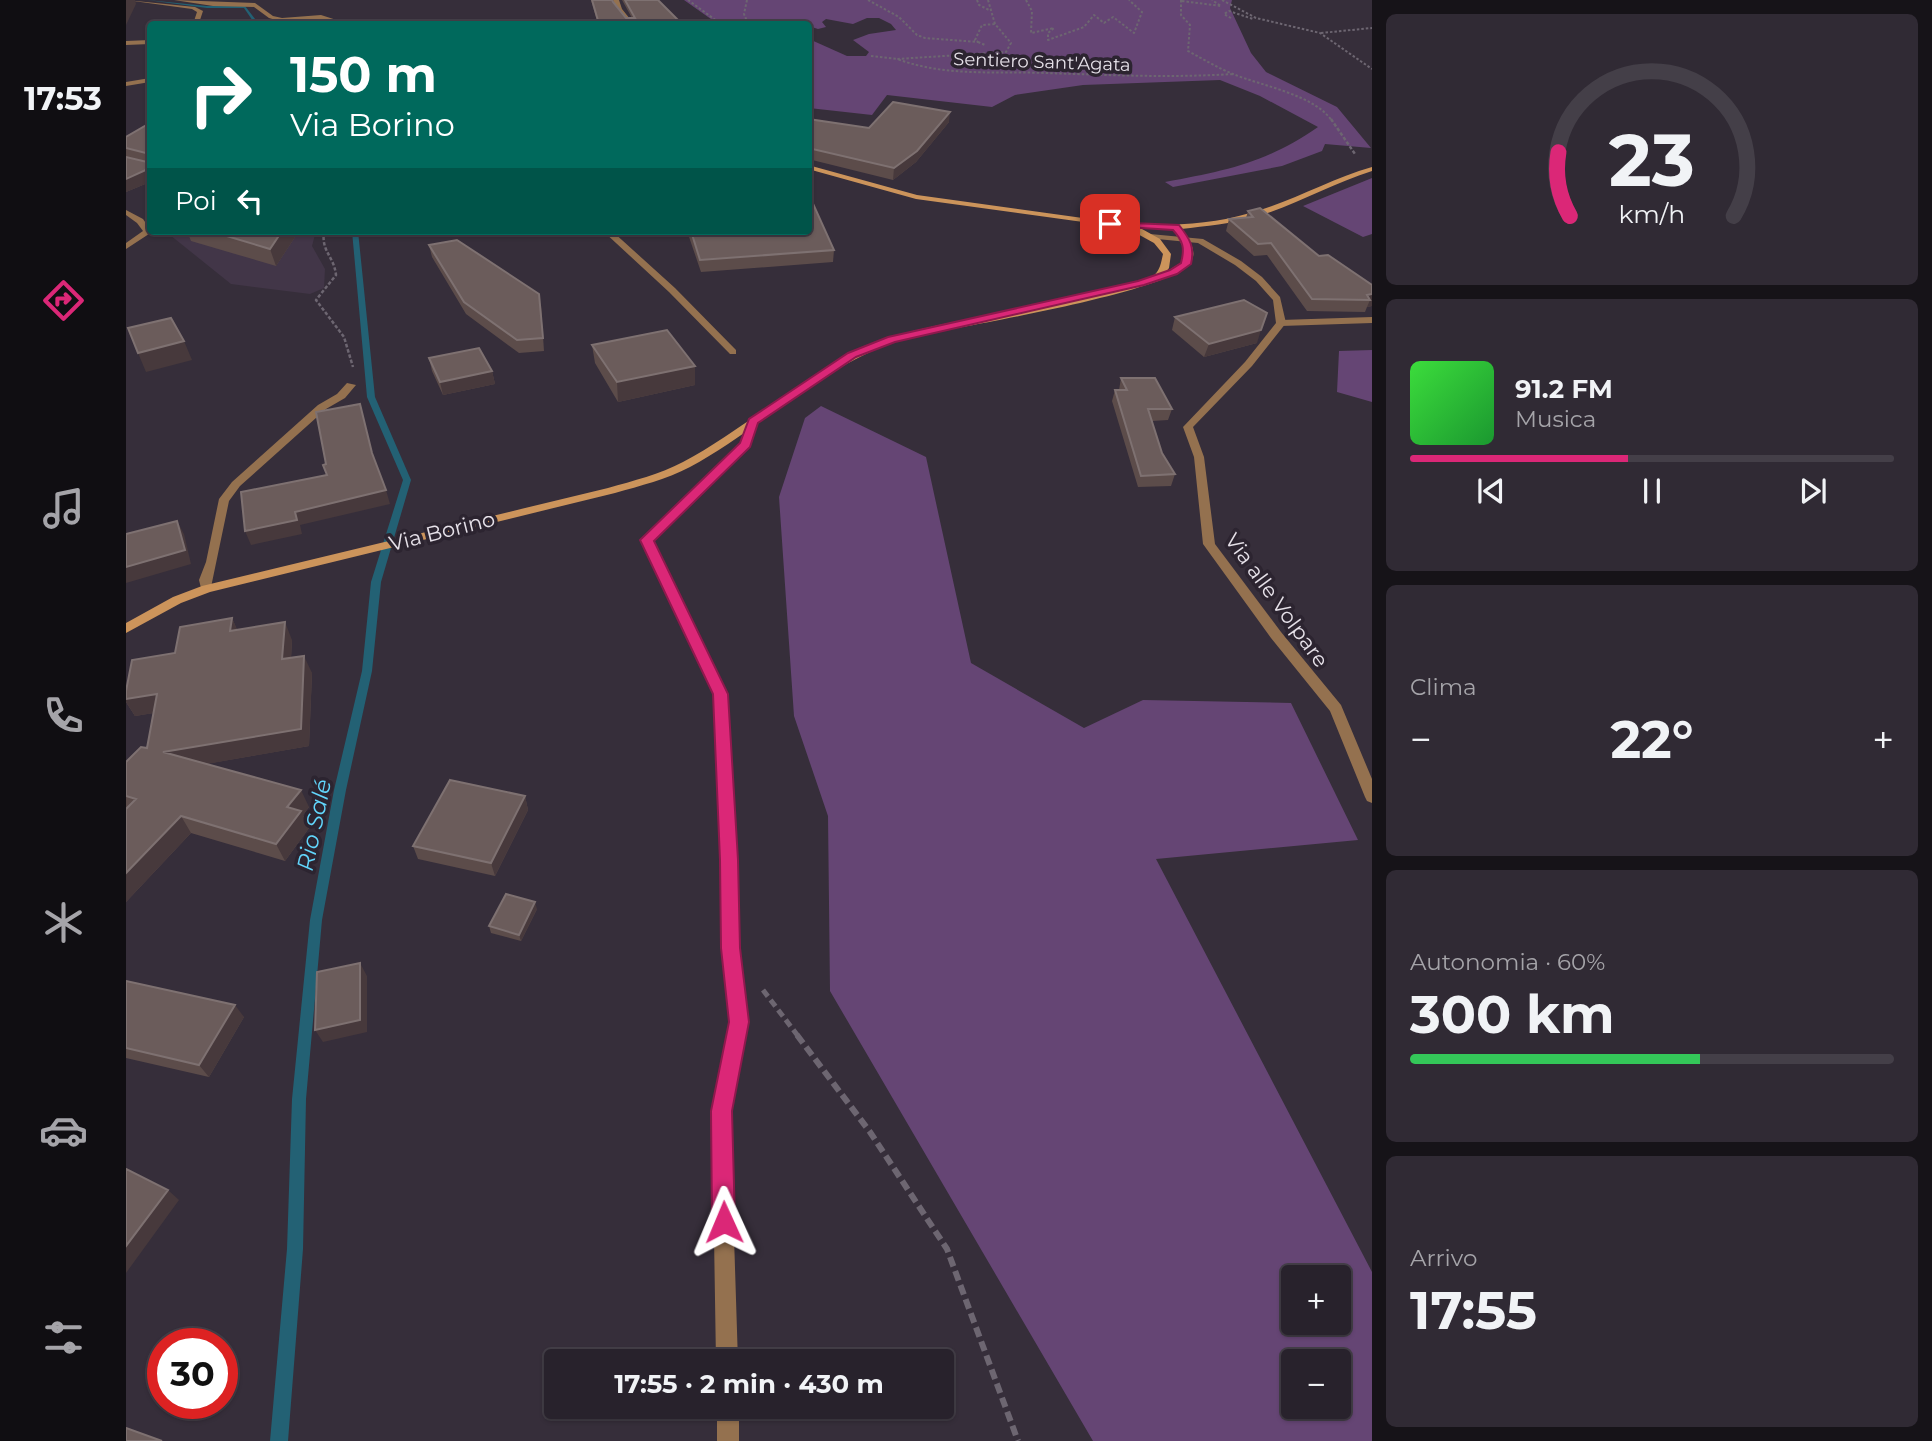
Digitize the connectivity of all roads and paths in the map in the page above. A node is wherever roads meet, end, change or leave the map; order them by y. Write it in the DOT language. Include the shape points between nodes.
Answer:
graph roads {
  1 [pos="128,0"];
  2 [pos="177,0"];
  3 [pos="616,0"];
  4 [pos="688,0"];
  5 [pos="747,0"];
  6 [pos="867,0"];
  7 [pos="976,0"];
  8 [pos="988,0"];
  9 [pos="1026,0"];
  10 [pos="1129,0"];
  11 [pos="1181,0"];
  12 [pos="1212,0"];
  13 [pos="1222,0"];
  14 [pos="989,10"];
  15 [pos="1231,18"];
  16 [pos="197,21"];
  17 [pos="335,21"];
  18 [pos="629,21"];
  19 [pos="717,21"];
  20 [pos="747,21"];
  21 [pos="1271,22"];
  22 [pos="996,24"];
  23 [pos="1372,29"];
  24 [pos="1320,33"];
  25 [pos="147,41"];
  26 [pos="978,42"];
  27 [pos="126,43"];
  28 [pos="985,45"];
  29 [pos="871,56"];
  30 [pos="898,59"];
  31 [pos="1372,69"];
  32 [pos="1233,74"];
  33 [pos="147,80"];
  34 [pos="126,84"];
  35 [pos="1359,161"];
  36 [pos="812,168"];
  37 [pos="1372,169"];
  38 [pos="126,212"];
  39 [pos="1126,226"];
  40 [pos="1175,227"];
  41 [pos="147,231"];
  42 [pos="147,233"];
  43 [pos="323,235"];
  44 [pos="611,235"];
  45 [pos="1150,236"];
  46 [pos="1184,237"];
  47 [pos="126,247"];
  48 [pos="1154,279"];
  49 [pos="1372,320"];
  50 [pos="1281,323"];
  51 [pos="733,352"];
  52 [pos="351,385"];
  53 [pos="753,422"];
  54 [pos="206,589"];
  55 [pos="126,629"];
  56 [pos="1372,797"];
  57 [pos="730,948"];
  58 [pos="727,1349"];
  59 [pos="728,1419"];
  60 [pos="728,1441"];
  61 [pos="1018,1441"];
  1 -- 16 [label="street" via="193,8 200,11"];
  2 -- 17 [label="street" via="255,5 282,20 321,17"];
  3 -- 18 [label="street"];
  4 -- 19 [label="path"];
  5 -- 20 [label="path"];
  6 -- 26 [label="path" via="899,17 917,35"];
  7 -- 14 [label="path"];
  8 -- 14 [label="path, Sentiero Sant'Agata"];
  9 -- 10 [label="path, Sentiero Sant'Agata" via="1031,7 1031,33 1054,28 1048,40 1084,27 1094,15 1104,23 1113,17 1134,33 1142,12"];
  11 -- 12 [label="path" via="1221,6"];
  11 -- 32 [label="path, Sentiero Sant'Agata" via="1181,15 1191,25 1188,51"];
  13 -- 21 [label="path"];
  14 -- 22 [label="path, Sentiero Sant'Agata"];
  15 -- 21 [label="path" via="1224,14 1228,11"];
  21 -- 24 [label="path"];
  22 -- 26 [label="path" via="982,25"];
  22 -- 30 [label="path, Sentiero Sant'Agata" via="1001,36 1011,43 1006,52"];
  23 -- 24 [label="path"];
  24 -- 31 [label="path"];
  25 -- 27 [label="street"];
  26 -- 28 [label="path"];
  29 -- 30 [label="path"];
  30 -- 32 [label="path, Sentiero Sant'Agata" via="982,74 1149,78"];
  32 -- 35 [label="path, Sentiero Sant'Agata" via="1325,110"];
  33 -- 34 [label="street"];
  36 -- 39 [label="street" via="916,197"];
  37 -- 40 [label="street" via="1254,215"];
  38 -- 41 [label="street"];
  39 -- 40 [label="street"];
  39 -- 45 [label="street"];
  40 -- 46 [label="street"];
  42 -- 47 [label="street"];
  43 -- 52 [label="path" via="322,245 337,277 316,300 344,337 355,373"];
  44 -- 51 [label="street"];
  45 -- 46 [label="street"];
  45 -- 48 [label="street" via="1168,261"];
  46 -- 48 [label="street, Via Borino" via="1189,250 1186,264"];
  46 -- 50 [label="street" via="1214,248 1259,279 1277,299"];
  48 -- 53 [label="street, Via Borino" via="873,346 835,364"];
  49 -- 50 [label="street"];
  50 -- 56 [label="street, Via alle Volpare" via="1259,354 1188,427 1199,457 1209,544 1336,709"];
  52 -- 54 [label="street" via="236,484 223,501"];
  53 -- 54 [label="street, Via Borino" via="685,465 635,484"];
  53 -- 57 [label="street, Via Borino" via="746,444 646,540 720,694"];
  54 -- 55 [label="street, Via Borino"];
  57 -- 58 [label="street, Via Borino" via="739,1022 721,1111"];
  57 -- 61 [label="path" via="870,1132 947,1249"];
  59 -- 60 [label="street"];
}
